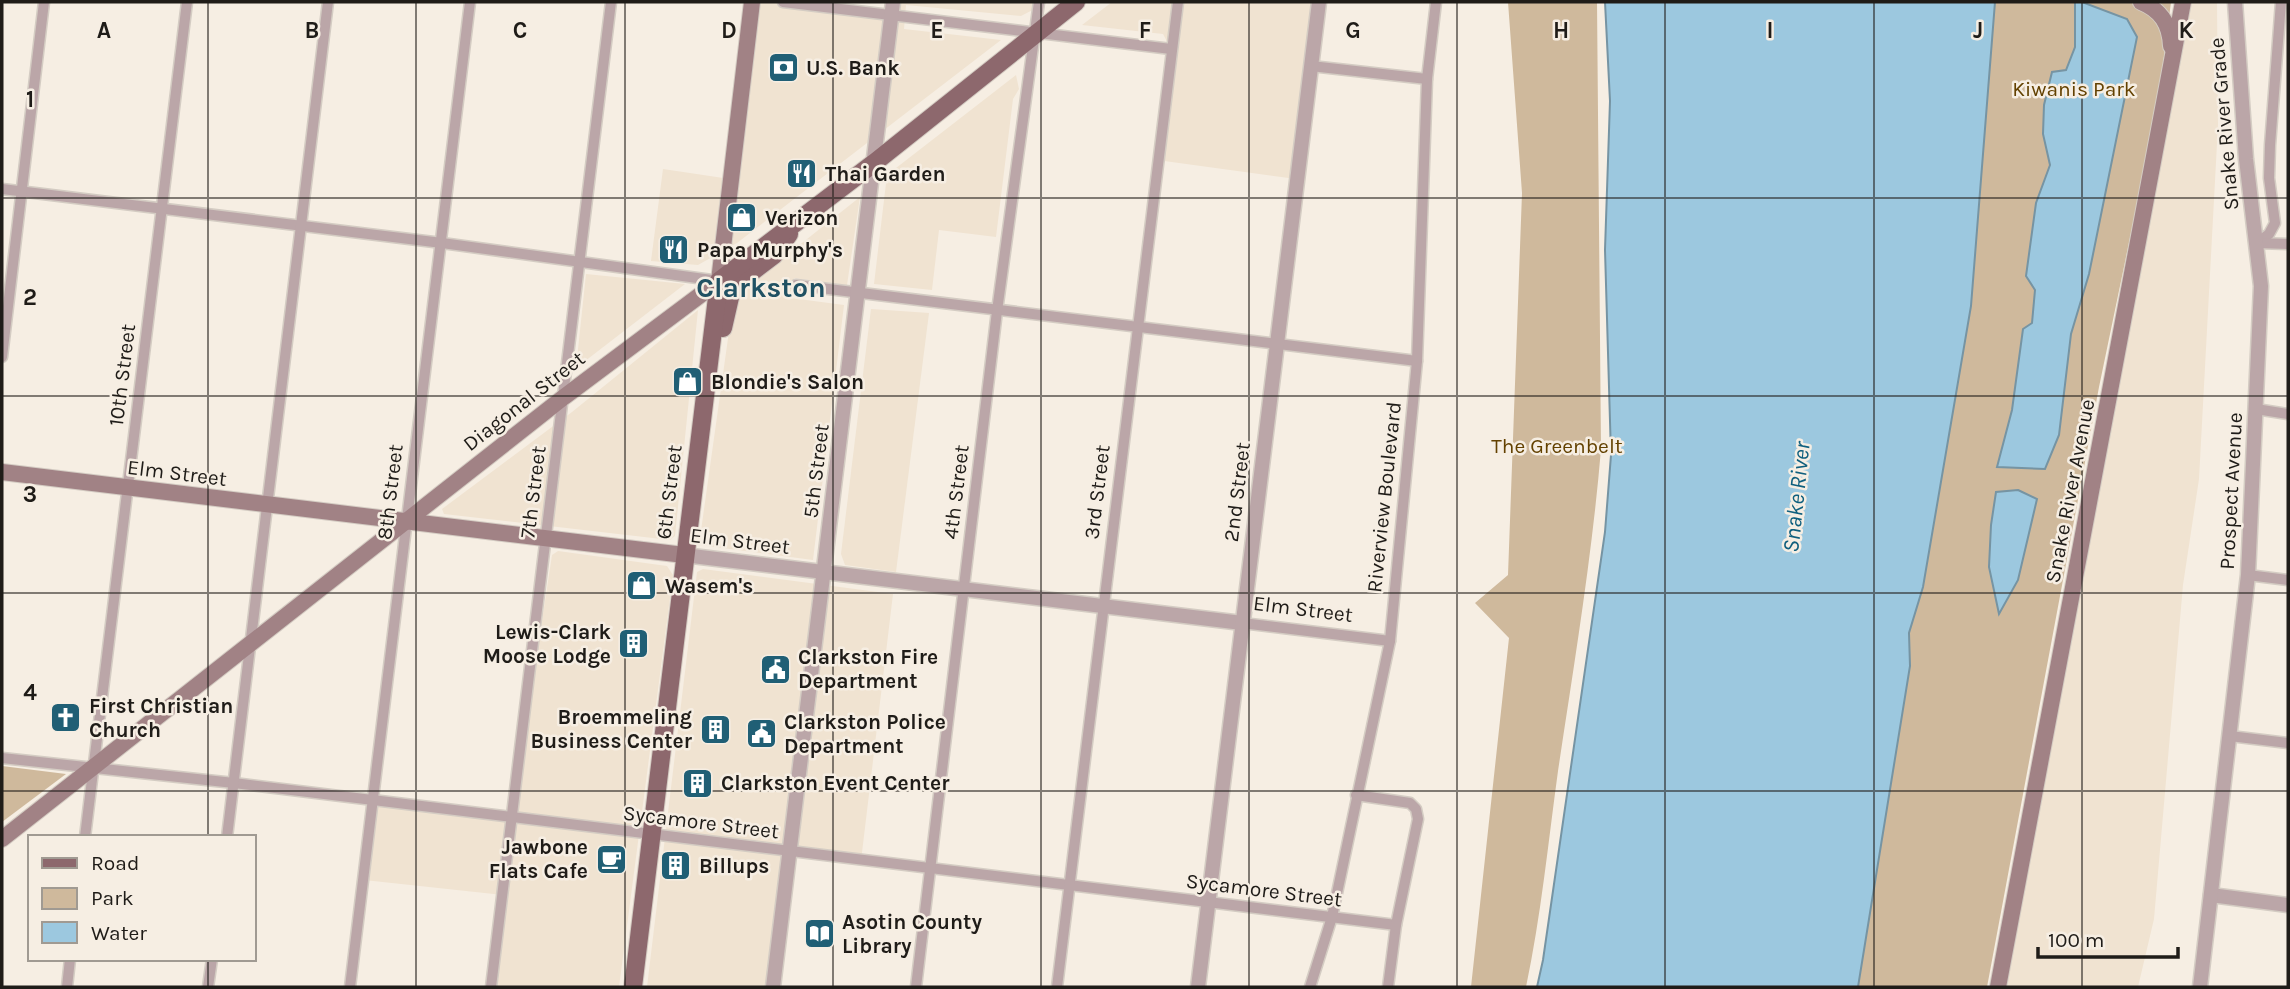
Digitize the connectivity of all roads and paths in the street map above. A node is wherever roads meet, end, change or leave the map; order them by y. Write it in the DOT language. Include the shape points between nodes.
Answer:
graph roads {
  1 [pos="44,2"];
  2 [pos="187,2"];
  3 [pos="328,2"];
  4 [pos="470,2"];
  5 [pos="611,2"];
  6 [pos="752,2"];
  7 [pos="783,2"];
  8 [pos="1039,2"];
  9 [pos="1076,2"];
  10 [pos="1178,2"];
  11 [pos="1319,2"];
  12 [pos="1436,2"];
  13 [pos="2141,2"];
  14 [pos="2235,2"];
  15 [pos="2281,2"];
  16 [pos="2179,3"];
  17 [pos="893,8"];
  18 [pos="1035,33"];
  19 [pos="2283,47"];
  20 [pos="1171,49"];
  21 [pos="2171,60"];
  22 [pos="1311,66"];
  23 [pos="1427,79"];
  24 [pos="874,163"];
  25 [pos="2,190"];
  26 [pos="22,192"];
  27 [pos="162,209"];
  28 [pos="800,219"];
  29 [pos="300,226"];
  30 [pos="442,243"];
  31 [pos="2257,243"];
  32 [pos="2288,244"];
  33 [pos="579,261"];
  34 [pos="719,281"];
  35 [pos="796,285"];
  36 [pos="859,293"];
  37 [pos="997,311"];
  38 [pos="1137,327"];
  39 [pos="711,343"];
  40 [pos="1276,344"];
  41 [pos="2,356"];
  42 [pos="1417,361"];
  43 [pos="564,397"];
  44 [pos="2256,409"];
  45 [pos="2288,414"];
  46 [pos="2,472"];
  47 [pos="128,488"];
  48 [pos="267,505"];
  49 [pos="405,522"];
  50 [pos="546,539"];
  51 [pos="684,555"];
  52 [pos="824,573"];
  53 [pos="2248,575"];
  54 [pos="2288,580"];
  55 [pos="964,590"];
  56 [pos="1103,606"];
  57 [pos="1242,623"];
  58 [pos="1390,641"];
  59 [pos="251,644"];
  60 [pos="2231,736"];
  61 [pos="2288,743"];
  62 [pos="2,758"];
  63 [pos="93,768"];
  64 [pos="234,783"];
  65 [pos="1356,795"];
  66 [pos="373,801"];
  67 [pos="512,818"];
  68 [pos="85,835"];
  69 [pos="227,835"];
  70 [pos="652,835"];
  71 [pos="2,839"];
  72 [pos="790,852"];
  73 [pos="931,870"];
  74 [pos="1069,886"];
  75 [pos="2211,895"];
  76 [pos="1208,903"];
  77 [pos="2288,905"];
  78 [pos="1332,917"];
  79 [pos="1396,925"];
  80 [pos="71,961"];
  81 [pos="212,961"];
  82 [pos="67,987"];
  83 [pos="208,987"];
  84 [pos="350,987"];
  85 [pos="491,987"];
  86 [pos="633,987"];
  87 [pos="774,987"];
  88 [pos="916,987"];
  89 [pos="1057,987"];
  90 [pos="1198,987"];
  91 [pos="1310,987"];
  92 [pos="1388,987"];
  93 [pos="1998,987"];
  94 [pos="2200,987"];
  1 -- 26 [label="street"];
  2 -- 27 [label="street, 10th Street"];
  3 -- 29 [label="street"];
  4 -- 30 [label="street, 8th Street"];
  5 -- 33 [label="street, 7th Street"];
  6 -- 34 [label="main road, 6th Street"];
  7 -- 17 [label="street"];
  8 -- 18 [label="street, 4th Street"];
  9 -- 18 [label="main road, Diagonal Street"];
  10 -- 20 [label="street, 3rd Street"];
  11 -- 22 [label="street, 2nd Street"];
  12 -- 23 [label="street, Riverview Boulevard"];
  13 -- 21 [label="main road" via="2164,20 2171,38"];
  14 -- 31 [label="street, Snake River Grade"];
  15 -- 19 [label="street"];
  16 -- 21 [label="main road, Snake River Avenue"];
  17 -- 18 [label="street"];
  17 -- 24 [label="street, 5th Street"];
  18 -- 20 [label="street"];
  18 -- 24 [label="main road, Diagonal Street"];
  18 -- 37 [label="street, 4th Street"];
  19 -- 31 [label="street" via="2269,178 2274,223"];
  20 -- 38 [label="street, 3rd Street"];
  21 -- 93 [label="main road, Snake River Avenue"];
  22 -- 23 [label="street"];
  22 -- 40 [label="street, 2nd Street"];
  23 -- 42 [label="street, Riverview Boulevard"];
  24 -- 28 [label="main road, Diagonal Street"];
  24 -- 36 [label="street, 5th Street"];
  25 -- 26 [label="street"];
  26 -- 27 [label="street"];
  26 -- 41 [label="street"];
  27 -- 29 [label="street"];
  27 -- 47 [label="street, 10th Street"];
  28 -- 34 [label="main road, Diagonal Street"];
  28 -- 39 [label="main road" via="774,255 731,293 722,334"];
  29 -- 30 [label="street"];
  29 -- 48 [label="street"];
  30 -- 33 [label="street"];
  30 -- 49 [label="street, 8th Street"];
  31 -- 32 [label="street"];
  31 -- 44 [label="street, Prospect Avenue" via="2261,286"];
  33 -- 34 [label="street"];
  33 -- 43 [label="street, 7th Street"];
  34 -- 39 [label="main road, 6th Street"];
  34 -- 43 [label="main road, Diagonal Street"];
  35 -- 36 [label="street"];
  36 -- 37 [label="street"];
  36 -- 52 [label="street, 5th Street"];
  37 -- 38 [label="street"];
  37 -- 55 [label="street, 4th Street"];
  38 -- 40 [label="street"];
  38 -- 56 [label="street, 3rd Street"];
  39 -- 51 [label="main road, 6th Street"];
  40 -- 42 [label="street"];
  40 -- 57 [label="street, 2nd Street"];
  42 -- 58 [label="street, Riverview Boulevard"];
  43 -- 49 [label="main road, Diagonal Street"];
  43 -- 50 [label="street, 7th Street"];
  44 -- 45 [label="street"];
  44 -- 53 [label="street, Prospect Avenue"];
  46 -- 47 [label="main road, Elm Street"];
  47 -- 48 [label="main road, Elm Street"];
  47 -- 63 [label="street, 10th Street"];
  48 -- 49 [label="main road, Elm Street"];
  48 -- 59 [label="street"];
  49 -- 50 [label="main road, Elm Street"];
  49 -- 59 [label="main road, Diagonal Street"];
  49 -- 66 [label="street, 8th Street"];
  50 -- 51 [label="main road, Elm Street"];
  50 -- 67 [label="street, 7th Street"];
  51 -- 52 [label="street, Elm Street"];
  51 -- 70 [label="main road, 6th Street"];
  52 -- 55 [label="street, Elm Street"];
  52 -- 72 [label="street, 5th Street"];
  53 -- 54 [label="street"];
  53 -- 60 [label="street, Prospect Avenue"];
  55 -- 56 [label="street, Elm Street"];
  55 -- 73 [label="street, 4th Street"];
  56 -- 57 [label="street, Elm Street"];
  56 -- 74 [label="street, 3rd Street"];
  57 -- 58 [label="street, Elm Street"];
  57 -- 76 [label="street, 2nd Street"];
  58 -- 65 [label="street, Riverview Boulevard"];
  59 -- 63 [label="main road, Diagonal Street"];
  59 -- 64 [label="street"];
  60 -- 61 [label="street"];
  60 -- 75 [label="street, Prospect Avenue"];
  62 -- 63 [label="street, Sycamore Street"];
  63 -- 64 [label="street, Sycamore Street"];
  63 -- 68 [label="street, 10th Street"];
  63 -- 71 [label="main road, Diagonal Street"];
  64 -- 66 [label="street, Sycamore Street"];
  64 -- 69 [label="street"];
  65 -- 78 [label="street, Riverview Boulevard"];
  65 -- 79 [label="street" via="1410,803 1416,809 1418,819"];
  66 -- 67 [label="street, Sycamore Street"];
  66 -- 84 [label="street, 8th Street"];
  67 -- 70 [label="street, Sycamore Street"];
  67 -- 85 [label="street, 7th Street"];
  70 -- 72 [label="street, Sycamore Street"];
  70 -- 86 [label="main road, 6th Street"];
  72 -- 73 [label="street, Sycamore Street"];
  72 -- 87 [label="street, 5th Street"];
  73 -- 74 [label="street, Sycamore Street"];
  73 -- 88 [label="street, 4th Street"];
  74 -- 76 [label="street, Sycamore Street"];
  74 -- 89 [label="street, 3rd Street"];
  75 -- 77 [label="street"];
  75 -- 94 [label="street, Prospect Avenue"];
  76 -- 78 [label="street, Sycamore Street"];
  76 -- 90 [label="street, 2nd Street"];
  78 -- 79 [label="street, Sycamore Street"];
  78 -- 91 [label="street, Riverview Boulevard"];
  79 -- 92 [label="street"];
  80 -- 82 [label="street"];
  81 -- 83 [label="street"];
}
